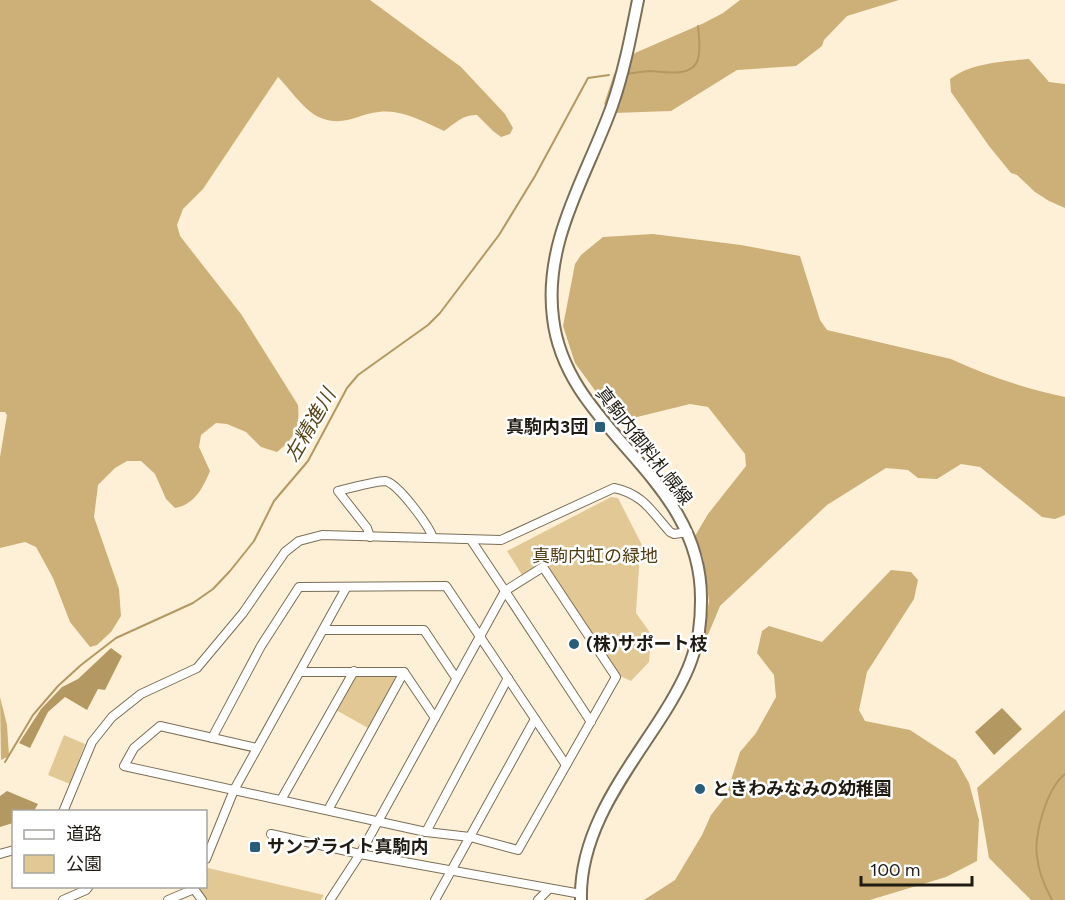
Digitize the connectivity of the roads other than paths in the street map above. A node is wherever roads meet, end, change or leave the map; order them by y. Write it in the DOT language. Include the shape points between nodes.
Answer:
graph roads {
  1 [pos="638,0"];
  2 [pos="687,532"];
  3 [pos="370,537"];
  4 [pos="433,538"];
  5 [pos="471,540"];
  6 [pos="346,588"];
  7 [pos="505,591"];
  8 [pos="323,630"];
  9 [pos="481,636"];
  10 [pos="354,671"];
  11 [pos="300,672"];
  12 [pos="404,672"];
  13 [pos="456,678"];
  14 [pos="508,678"];
  15 [pos="435,718"];
  16 [pos="535,719"];
  17 [pos="591,722"];
  18 [pos="212,738"];
  19 [pos="257,748"];
  20 [pos="566,765"];
  21 [pos="234,790"];
  22 [pos="281,800"];
  23 [pos="64,810"];
  24 [pos="328,810"];
  25 [pos="378,820"];
  26 [pos="426,832"];
  27 [pos="271,834"];
  28 [pos="470,837"];
  29 [pos="360,854"];
  30 [pos="207,856"];
  31 [pos="451,870"];
  32 [pos="88,888"];
  33 [pos="195,888"];
  34 [pos="548,890"];
  35 [pos="581,897"];
  36 [pos="63,900"];
  37 [pos="168,900"];
  38 [pos="202,900"];
  39 [pos="330,900"];
  40 [pos="435,900"];
  41 [pos="538,900"];
  1 -- 2 [label="main road, 真駒内御料札幌線" via="613,103 572,200 557,248 551,297 553,321 574,381 594,411 665,494"];
  2 -- 5 [label="street" via="670,532 640,498 614,488 501,540"];
  2 -- 35 [label="main road, 真駒内御料札幌線" via="701,599 693,655 674,697 602,812 587,856"];
  3 -- 4 [label="street"];
  3 -- 4 [label="street" via="338,491 385,481 394,485 430,528"];
  3 -- 23 [label="street" via="309,537 285,552 243,613 197,668 141,694 112,717 92,742"];
  4 -- 5 [label="street"];
  5 -- 7 [label="street"];
  6 -- 8 [label="street"];
  6 -- 9 [label="street" via="446,586"];
  6 -- 18 [label="street" via="299,587 261,646"];
  7 -- 9 [label="street"];
  7 -- 17 [label="street"];
  7 -- 17 [label="street" via="543,567 616,677"];
  8 -- 11 [label="street"];
  8 -- 13 [label="street" via="424,630"];
  9 -- 13 [label="street"];
  9 -- 14 [label="street"];
  10 -- 11 [label="street"];
  10 -- 12 [label="street"];
  10 -- 22 [label="street"];
  11 -- 19 [label="street"];
  12 -- 15 [label="street"];
  12 -- 24 [label="street"];
  13 -- 15 [label="street"];
  14 -- 16 [label="street"];
  14 -- 26 [label="street"];
  15 -- 25 [label="street"];
  16 -- 20 [label="street"];
  16 -- 28 [label="street"];
  17 -- 20 [label="street"];
  18 -- 19 [label="street"];
  18 -- 21 [label="street" via="160,726 134,748 124,766"];
  19 -- 21 [label="street"];
  20 -- 28 [label="street" via="518,850"];
  21 -- 22 [label="street"];
  21 -- 30 [label="street"];
  22 -- 24 [label="street"];
  24 -- 25 [label="street"];
  25 -- 26 [label="street"];
  25 -- 29 [label="street"];
  26 -- 28 [label="street"];
  27 -- 29 [label="street"];
  28 -- 31 [label="street"];
  29 -- 31 [label="street"];
  29 -- 39 [label="street"];
  31 -- 34 [label="street"];
  31 -- 40 [label="street"];
  32 -- 36 [label="street"];
  33 -- 37 [label="street"];
  33 -- 38 [label="street"];
  34 -- 35 [label="street"];
  34 -- 41 [label="street"];
}
